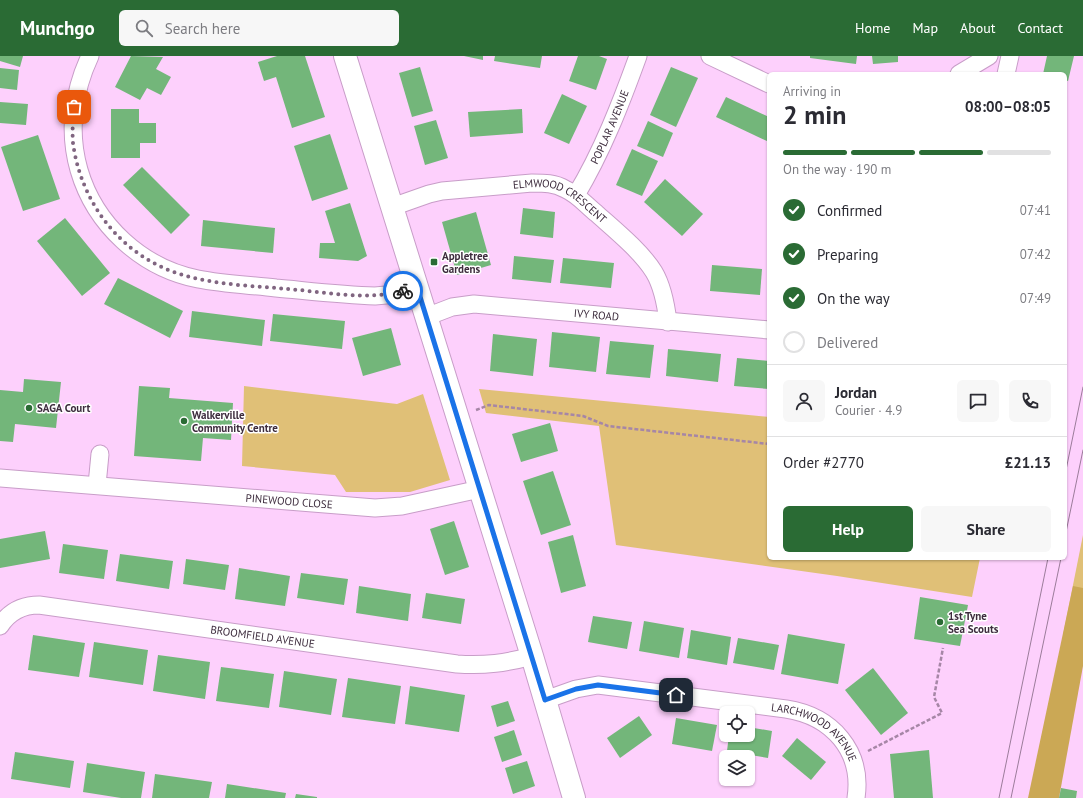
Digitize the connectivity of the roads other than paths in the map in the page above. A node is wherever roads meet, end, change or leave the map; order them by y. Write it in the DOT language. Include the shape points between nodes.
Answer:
graph roads {
  1 [pos="90,56"];
  2 [pos="345,56"];
  3 [pos="638,56"];
  4 [pos="710,56"];
  5 [pos="989,56"];
  6 [pos="1010,56"];
  7 [pos="962,72"];
  8 [pos="1006,72"];
  9 [pos="767,83"];
  10 [pos="576,195"];
  11 [pos="392,207"];
  12 [pos="417,287"];
  13 [pos="426,317"];
  14 [pos="668,322"];
  15 [pos="767,330"];
  16 [pos="100,454"];
  17 [pos="0,478"];
  18 [pos="97,485"];
  19 [pos="480,489"];
  20 [pos="0,626"];
  21 [pos="532,656"];
  22 [pos="545,700"];
  23 [pos="574,798"];
  24 [pos="856,798"];
  1 -- 12 [label="street" via="78,87 74,107 73,142 76,161 94,206 113,232 139,254 165,269 215,282 370,296 386,295"];
  2 -- 11 [label="street"];
  3 -- 10 [label="street, POPLAR AVENUE" via="599,153"];
  4 -- 9 [label="street"];
  5 -- 7 [label="street"];
  6 -- 8 [label="street"];
  10 -- 11 [label="street, ELMWOOD CRESCENT" via="555,185 532,183 442,191"];
  10 -- 14 [label="street, ELMWOOD CRESCENT" via="619,234 654,273 662,289"];
  11 -- 12 [label="street"];
  12 -- 13 [label="street"];
  13 -- 14 [label="street, IVY ROAD" via="452,307 474,304"];
  13 -- 19 [label="street"];
  14 -- 15 [label="street, IVY ROAD"];
  16 -- 18 [label="street"];
  17 -- 18 [label="street, PINEWOOD CLOSE"];
  18 -- 19 [label="street, PINEWOOD CLOSE" via="375,508 402,506"];
  19 -- 21 [label="street"];
  20 -- 21 [label="street, BROOMFIELD AVENUE" via="20,608 39,606 457,664 479,666 511,662"];
  21 -- 22 [label="street"];
  22 -- 23 [label="street"];
  22 -- 24 [label="street, LARCHWOOD AVENUE" via="576,689 598,685 798,711 819,719 839,735 856,769"];
}
